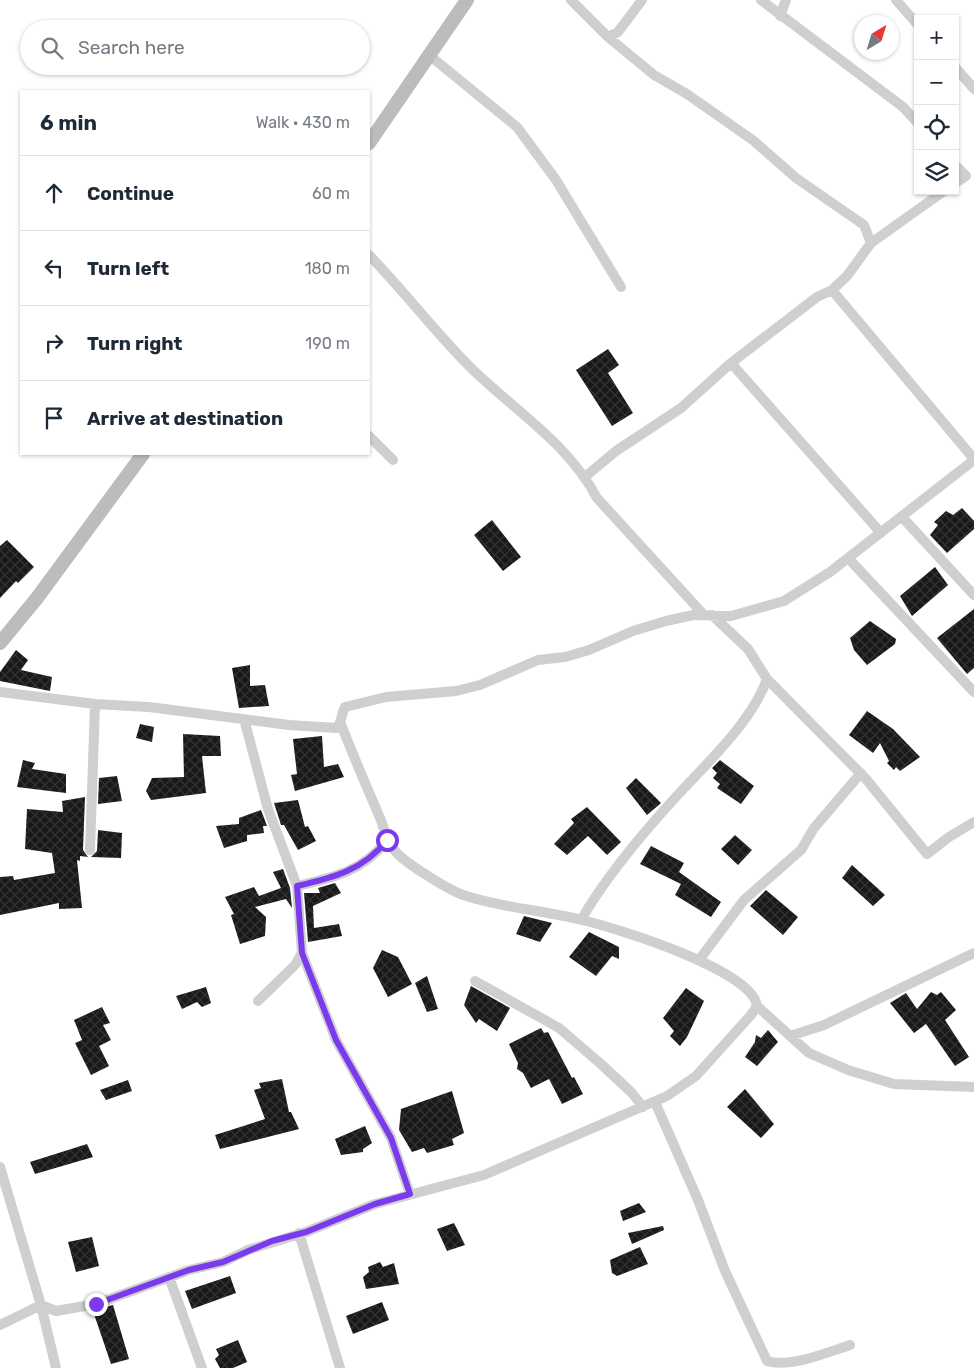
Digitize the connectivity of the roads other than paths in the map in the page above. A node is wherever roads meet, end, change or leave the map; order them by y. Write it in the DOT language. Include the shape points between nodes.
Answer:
graph roads {
  1 [pos="467,0"];
  2 [pos="572,0"];
  3 [pos="642,0"];
  4 [pos="761,0"];
  5 [pos="786,0"];
  6 [pos="896,0"];
  7 [pos="780,16"];
  8 [pos="914,20"];
  9 [pos="608,37"];
  10 [pos="428,55"];
  11 [pos="959,72"];
  12 [pos="974,89"];
  13 [pos="914,119"];
  14 [pos="370,142"];
  15 [pos="959,166"];
  16 [pos="970,173"];
  17 [pos="959,180"];
  18 [pos="938,195"];
  19 [pos="870,243"];
  20 [pos="370,256"];
  21 [pos="621,287"];
  22 [pos="832,290"];
  23 [pos="731,363"];
  24 [pos="370,437"];
  25 [pos="141,455"];
  26 [pos="974,459"];
  27 [pos="393,460"];
  28 [pos="586,476"];
  29 [pos="902,517"];
  30 [pos="881,533"];
  31 [pos="848,558"];
  32 [pos="974,595"];
  33 [pos="708,615"];
  34 [pos="0,643"];
  35 [pos="768,679"];
  36 [pos="0,692"];
  37 [pos="974,692"];
  38 [pos="95,704"];
  39 [pos="244,719"];
  40 [pos="341,724"];
  41 [pos="861,773"];
  42 [pos="974,822"];
  43 [pos="387,840"];
  44 [pos="90,850"];
  45 [pos="297,886"];
  46 [pos="581,920"];
  47 [pos="302,953"];
  48 [pos="974,954"];
  49 [pos="698,960"];
  50 [pos="475,981"];
  51 [pos="258,1001"];
  52 [pos="757,1006"];
  53 [pos="790,1036"];
  54 [pos="974,1087"];
  55 [pos="655,1102"];
  56 [pos="643,1107"];
  57 [pos="0,1167"];
  58 [pos="410,1194"];
  59 [pos="299,1233"];
  60 [pos="169,1277"];
  61 [pos="41,1305"];
  62 [pos="0,1324"];
  63 [pos="850,1345"];
  64 [pos="56,1368"];
  65 [pos="202,1368"];
  66 [pos="340,1368"];
  1 -- 10 [label="street"];
  2 -- 9 [label="street"];
  3 -- 9 [label="street" via="618,32"];
  4 -- 7 [label="street"];
  5 -- 7 [label="street"];
  6 -- 8 [label="street"];
  7 -- 13 [label="street" via="903,107"];
  9 -- 19 [label="street" via="654,75 688,94 754,141 796,178 864,225"];
  10 -- 14 [label="street"];
  10 -- 21 [label="street" via="517,127 556,180"];
  11 -- 12 [label="street"];
  15 -- 16 [label="street"];
  16 -- 17 [label="street"];
  18 -- 19 [label="street"];
  19 -- 22 [label="street" via="847,276"];
  20 -- 28 [label="street" via="471,368 535,423"];
  22 -- 23 [label="street" via="817,297"];
  22 -- 26 [label="street"];
  23 -- 28 [label="street" via="681,408 616,451"];
  23 -- 30 [label="street"];
  24 -- 27 [label="street"];
  25 -- 34 [label="street" via="38,598"];
  26 -- 29 [label="street"];
  28 -- 33 [label="street" via="597,498"];
  29 -- 30 [label="street"];
  29 -- 32 [label="street"];
  30 -- 31 [label="street"];
  31 -- 33 [label="street" via="784,600 731,616"];
  31 -- 37 [label="street"];
  33 -- 35 [label="street" via="748,649"];
  33 -- 40 [label="street" via="693,615 633,631 581,653 538,660 480,686 386,697 346,707"];
  35 -- 41 [label="street"];
  35 -- 46 [label="street" via="761,698 746,718 674,798 594,897"];
  36 -- 38 [label="street"];
  38 -- 39 [label="street"];
  38 -- 44 [label="street"];
  39 -- 40 [label="street" via="316,727 337,728"];
  39 -- 45 [label="street" via="268,809"];
  40 -- 43 [label="street"];
  41 -- 42 [label="street" via="927,854"];
  41 -- 49 [label="street" via="814,828 801,850 744,900"];
  43 -- 45 [label="street" via="377,854 355,869"];
  43 -- 46 [label="street" via="396,853 461,894 527,911"];
  45 -- 47 [label="street"];
  46 -- 49 [label="street"];
  47 -- 51 [label="street"];
  47 -- 58 [label="street" via="336,1040 391,1138"];
  48 -- 53 [label="street" via="824,1025"];
  49 -- 52 [label="street" via="752,992"];
  50 -- 56 [label="street" via="559,1028"];
  52 -- 53 [label="street"];
  52 -- 55 [label="street" via="752,1016 696,1076"];
  53 -- 54 [label="street" via="809,1053 848,1070 894,1084"];
  55 -- 56 [label="street"];
  55 -- 63 [label="street" via="725,1271 767,1360 776,1365"];
  56 -- 58 [label="street" via="484,1175"];
  57 -- 61 [label="street"];
  58 -- 59 [label="street"];
  59 -- 60 [label="street" via="223,1262"];
  59 -- 66 [label="street"];
  60 -- 61 [label="street" via="96,1304 56,1311"];
  60 -- 65 [label="street"];
  61 -- 62 [label="street"];
  61 -- 64 [label="street"];
}
